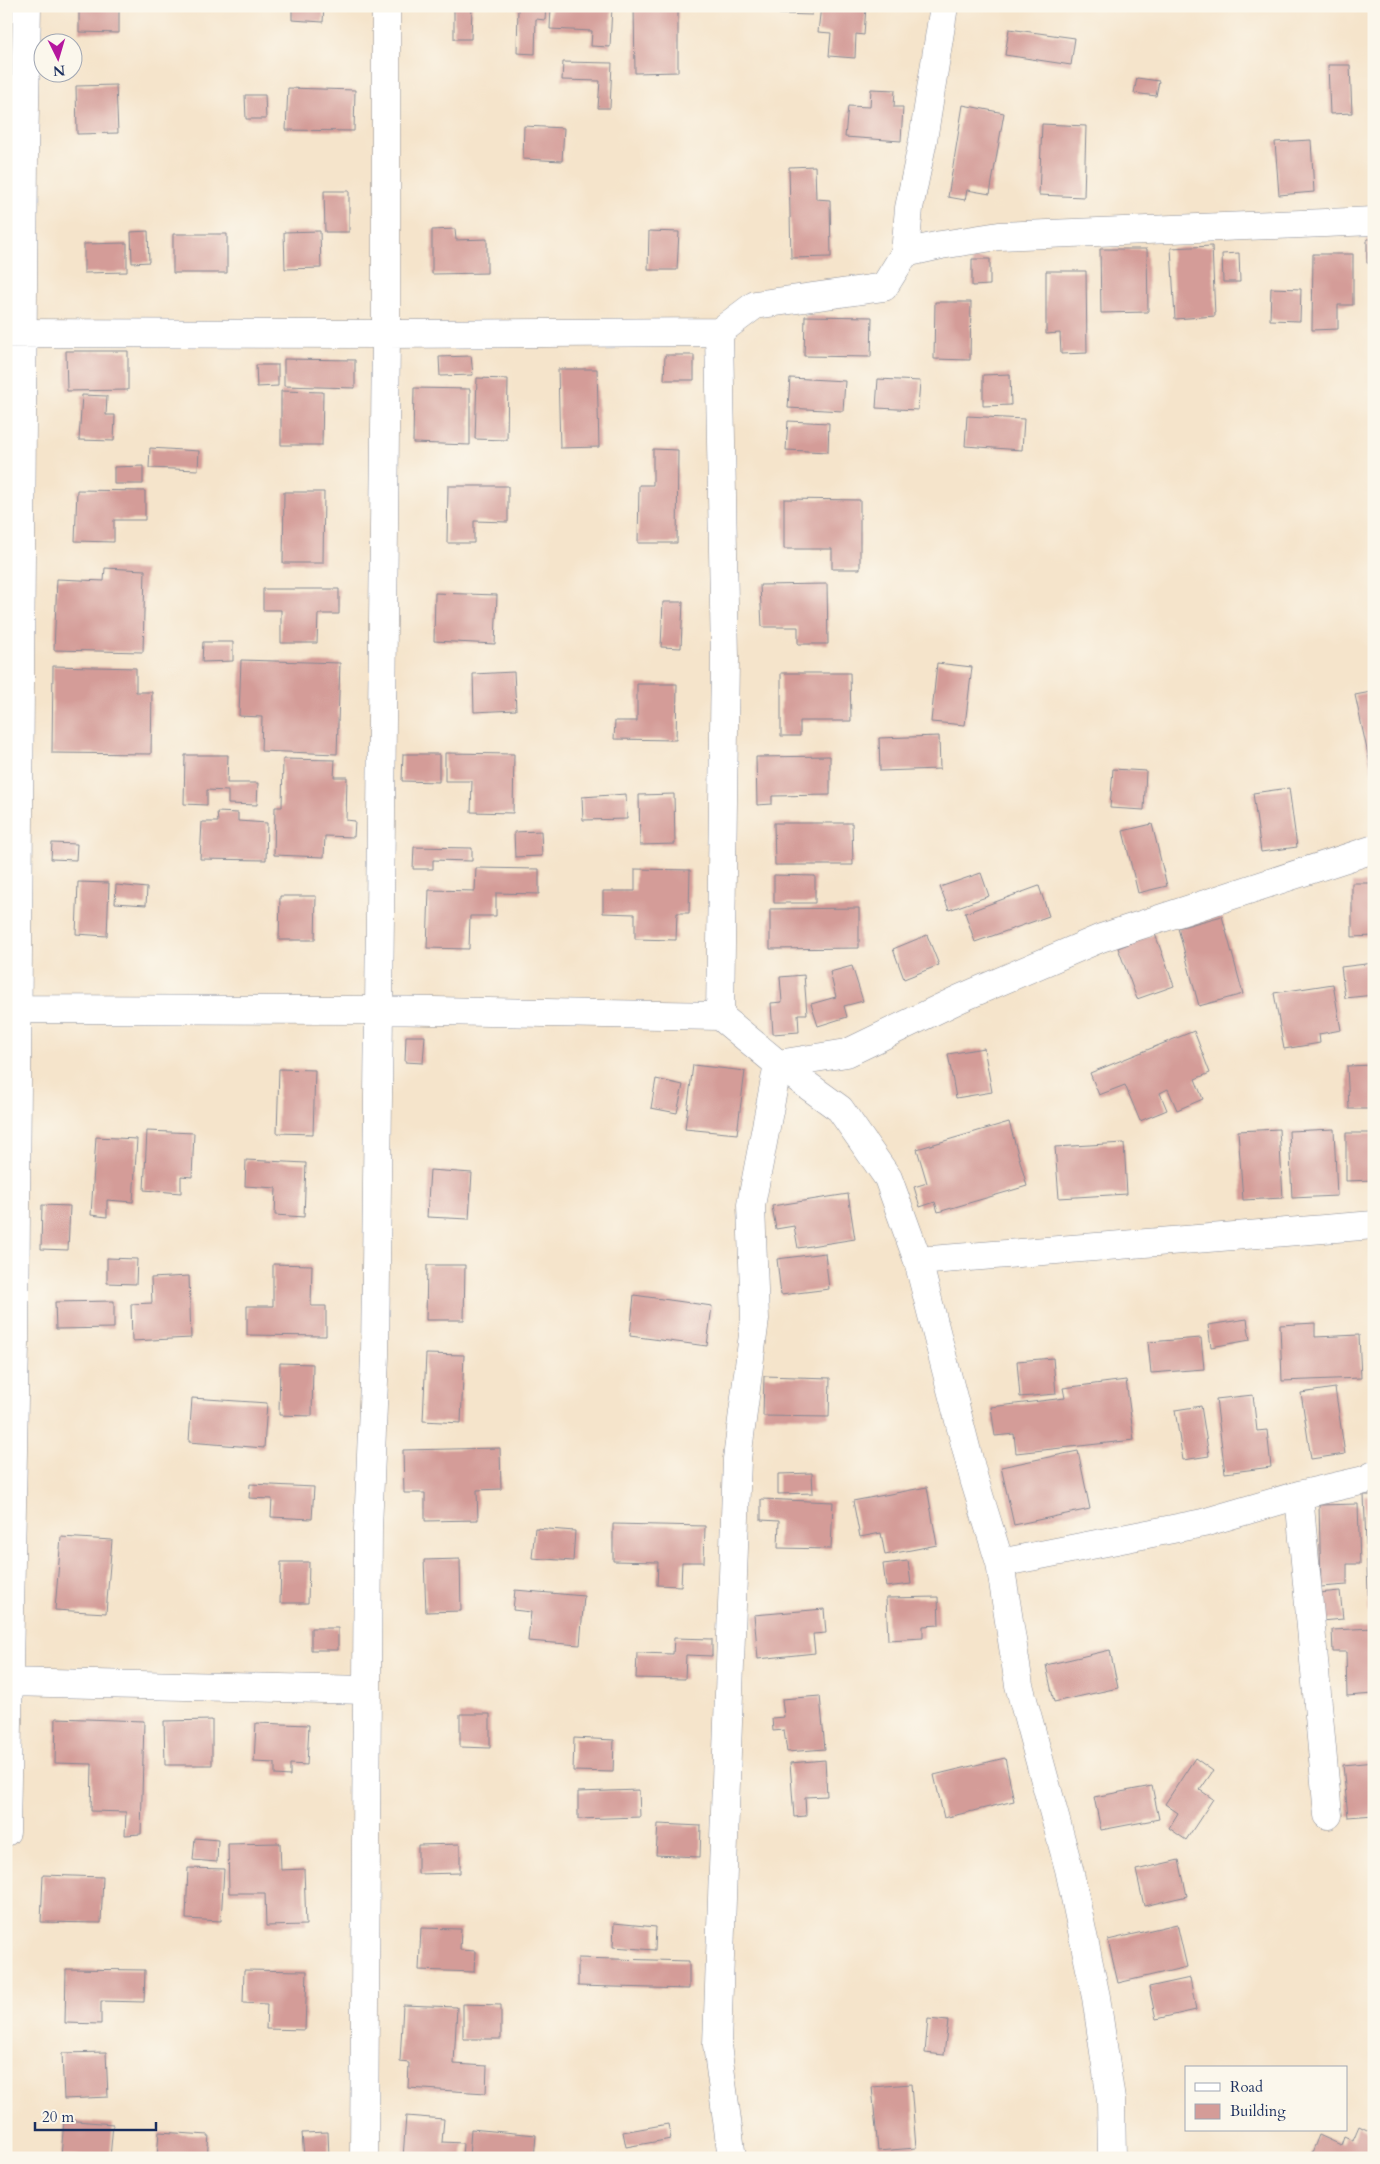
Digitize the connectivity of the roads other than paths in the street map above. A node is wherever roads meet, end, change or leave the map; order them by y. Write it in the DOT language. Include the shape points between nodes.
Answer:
graph roads {
  1 [pos="27,6"];
  2 [pos="386,6"];
  3 [pos="944,6"];
  4 [pos="1374,220"];
  5 [pos="905,253"];
  6 [pos="719,332"];
  7 [pos="14,333"];
  8 [pos="386,334"];
  9 [pos="1374,849"];
  10 [pos="11,1009"];
  11 [pos="379,1010"];
  12 [pos="720,1016"];
  13 [pos="778,1064"];
  14 [pos="1374,1224"];
  15 [pos="918,1260"];
  16 [pos="1374,1475"];
  17 [pos="1299,1495"];
  18 [pos="1000,1563"];
  19 [pos="7,1682"];
  20 [pos="367,1690"];
  21 [pos="1328,1815"];
  22 [pos="6,1832"];
  23 [pos="364,2158"];
  24 [pos="732,2158"];
  25 [pos="1112,2158"];
  1 -- 7 [label="street" via="24,155"];
  2 -- 8 [label="street"];
  3 -- 5 [label="street" via="909,208"];
  4 -- 5 [label="street" via="1000,236 941,244"];
  5 -- 6 [label="street" via="884,287 755,305"];
  6 -- 8 [label="street"];
  6 -- 12 [label="street" via="725,659"];
  7 -- 8 [label="street"];
  7 -- 10 [label="street"];
  8 -- 11 [label="street"];
  9 -- 13 [label="street" via="1101,938 959,999 848,1053"];
  10 -- 11 [label="street"];
  10 -- 19 [label="street" via="15,1342"];
  11 -- 12 [label="street"];
  11 -- 20 [label="street"];
  12 -- 13 [label="street"];
  13 -- 15 [label="street" via="840,1109 888,1178"];
  13 -- 24 [label="street" via="751,1205 755,1319 737,1459 716,2045"];
  14 -- 15 [label="street"];
  15 -- 18 [label="street" via="974,1479"];
  16 -- 17 [label="street" via="1365,1480"];
  17 -- 18 [label="street" via="1203,1523"];
  17 -- 21 [label="street"];
  18 -- 25 [label="street" via="1019,1685 1069,1870 1096,1997 1111,2100"];
  19 -- 20 [label="street"];
  19 -- 22 [label="street"];
  20 -- 23 [label="street"];
}
